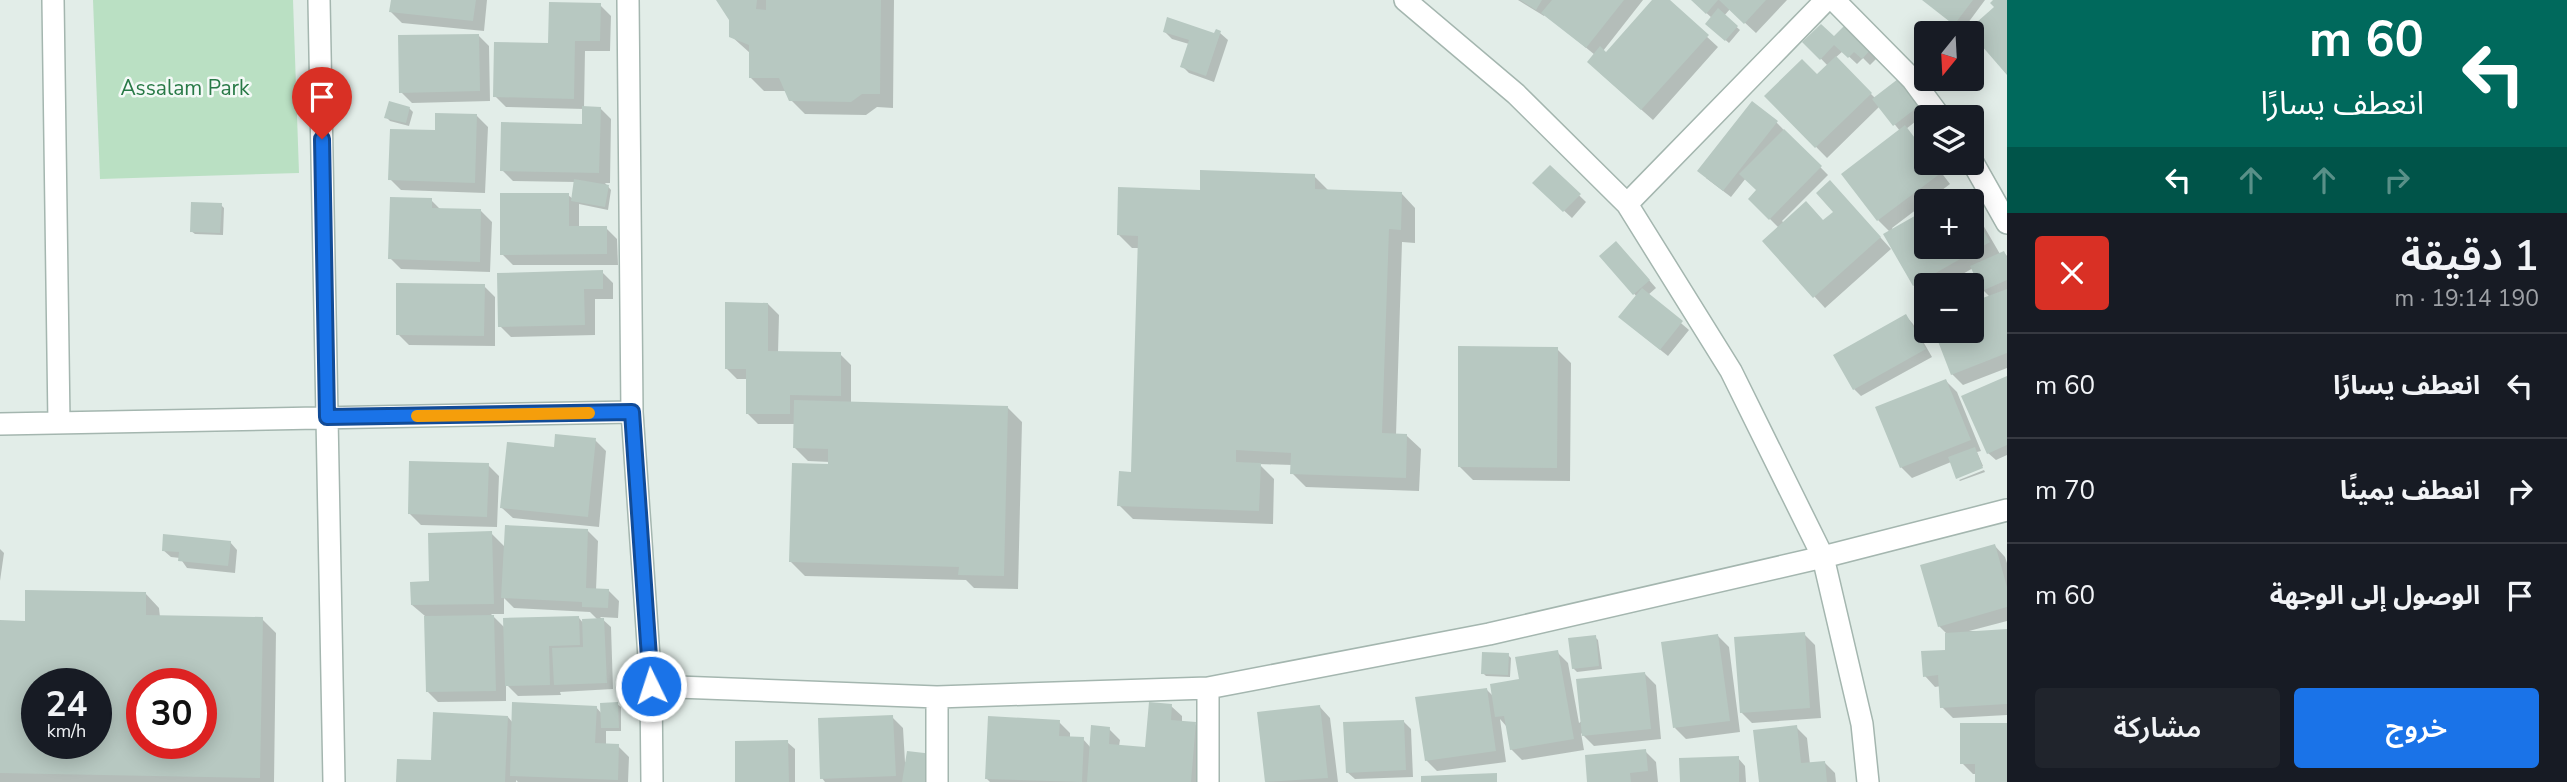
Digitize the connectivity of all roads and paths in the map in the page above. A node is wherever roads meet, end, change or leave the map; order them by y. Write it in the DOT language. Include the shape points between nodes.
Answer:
graph roads {
  1 [pos="53,0"];
  2 [pos="320,0"];
  3 [pos="628,0"];
  4 [pos="1405,0"];
  5 [pos="1826,0"];
  6 [pos="1834,0"];
  7 [pos="1932,105"];
  8 [pos="1980,175"];
  9 [pos="1627,204"];
  10 [pos="2007,223"];
  11 [pos="632,412"];
  12 [pos="327,417"];
  13 [pos="59,423"];
  14 [pos="0,424"];
  15 [pos="2007,510"];
  16 [pos="1823,556"];
  17 [pos="651,686"];
  18 [pos="1208,688"];
  19 [pos="937,697"];
  20 [pos="334,782"];
  21 [pos="652,782"];
  22 [pos="937,782"];
  23 [pos="1208,782"];
  24 [pos="1868,782"];
  1 -- 13 [label="street"];
  2 -- 12 [label="street"];
  3 -- 11 [label="street"];
  4 -- 9 [label="street" via="1516,94"];
  5 -- 9 [label="street"];
  6 -- 7 [label="street"];
  8 -- 10 [label="street"];
  9 -- 16 [label="street" via="1731,371"];
  11 -- 12 [label="street"];
  11 -- 17 [label="street"];
  12 -- 13 [label="street"];
  12 -- 20 [label="street"];
  13 -- 14 [label="street"];
  15 -- 16 [label="street"];
  16 -- 18 [label="street" via="1489,634"];
  16 -- 24 [label="street" via="1862,724"];
  17 -- 19 [label="street"];
  17 -- 21 [label="street"];
  18 -- 19 [label="street"];
  18 -- 23 [label="street"];
  19 -- 22 [label="street"];
}
